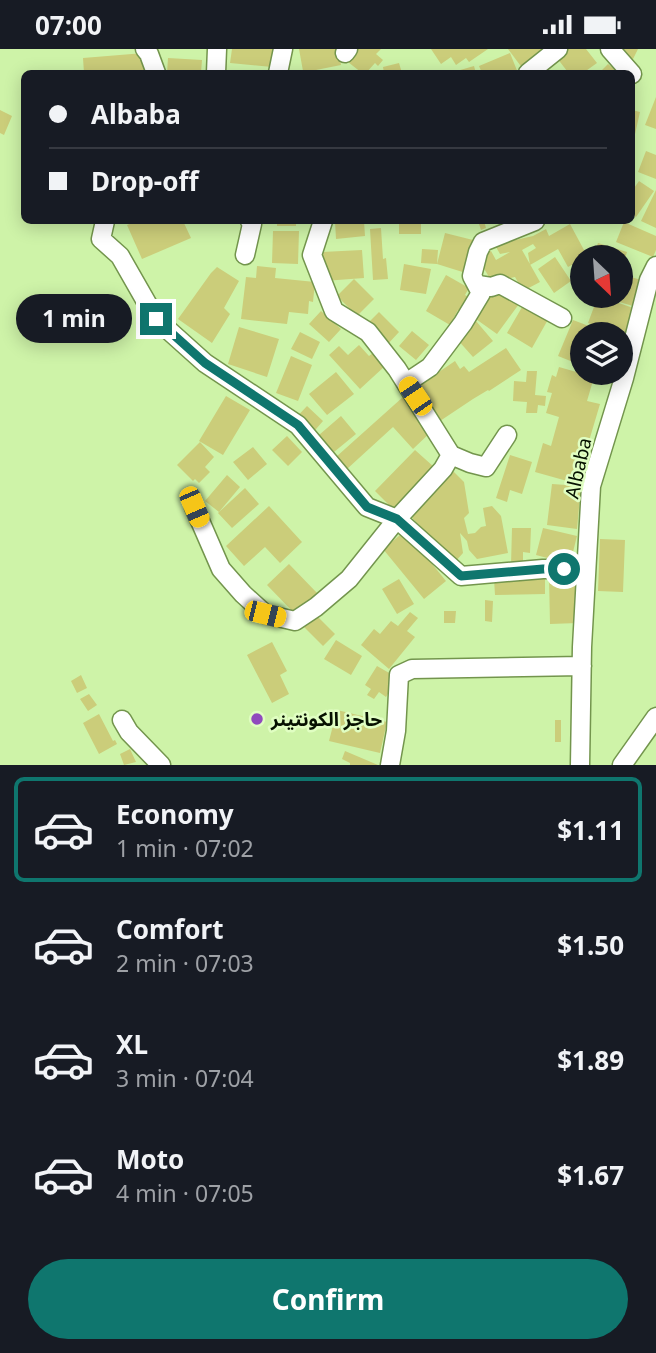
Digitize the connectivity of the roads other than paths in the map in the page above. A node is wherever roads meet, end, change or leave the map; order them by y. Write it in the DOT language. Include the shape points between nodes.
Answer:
graph roads {
  1 [pos="145,49"];
  2 [pos="217,49"];
  3 [pos="283,49"];
  4 [pos="558,49"];
  5 [pos="610,49"];
  6 [pos="155,70"];
  7 [pos="216,70"];
  8 [pos="279,70"];
  9 [pos="535,70"];
  10 [pos="628,70"];
  11 [pos="104,224"];
  12 [pos="252,224"];
  13 [pos="322,224"];
  14 [pos="527,224"];
  15 [pos="246,255"];
  16 [pos="656,266"];
  17 [pos="478,285"];
  18 [pos="562,318"];
  19 [pos="406,383"];
  20 [pos="507,435"];
  21 [pos="451,455"];
  22 [pos="194,507"];
  23 [pos="397,519"];
  24 [pos="586,569"];
  25 [pos="582,666"];
  26 [pos="656,717"];
  27 [pos="122,720"];
  28 [pos="160,765"];
  29 [pos="390,765"];
  30 [pos="580,765"];
  31 [pos="622,765"];
  1 -- 6 [label="street"];
  2 -- 7 [label="street"];
  3 -- 8 [label="street"];
  4 -- 9 [label="street"];
  5 -- 10 [label="street"];
  11 -- 23 [label="street" via="101,239 120,256 156,319 205,363 298,425 367,507"];
  12 -- 15 [label="street"];
  13 -- 19 [label="street" via="312,255 334,311 368,332"];
  14 -- 17 [label="street" via="484,241 472,275"];
  16 -- 24 [label="street, Albaba" via="591,486"];
  17 -- 18 [label="street" via="500,284"];
  17 -- 19 [label="street" via="481,292 463,323 430,367"];
  19 -- 21 [label="street"];
  20 -- 21 [label="street" via="486,467"];
  21 -- 23 [label="street"];
  22 -- 23 [label="street" via="221,569 243,594 265,614 295,621 349,579"];
  23 -- 24 [label="street" via="461,576"];
  24 -- 25 [label="street, Albaba"];
  25 -- 29 [label="street" via="412,670 399,675"];
  25 -- 30 [label="street, Albaba"];
  26 -- 31 [label="street"];
  27 -- 28 [label="street"];
}
